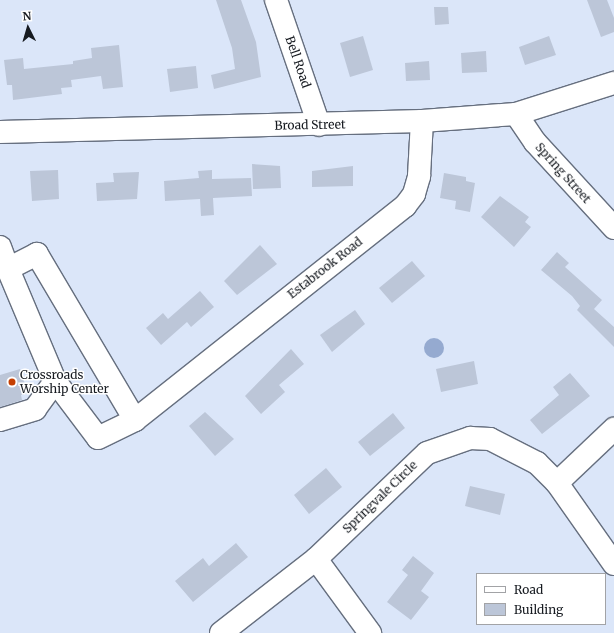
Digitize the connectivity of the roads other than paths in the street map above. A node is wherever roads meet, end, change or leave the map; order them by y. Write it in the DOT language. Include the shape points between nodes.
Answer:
graph roads {
  1 [pos="276,0"];
  2 [pos="614,83"];
  3 [pos="516,114"];
  4 [pos="422,121"];
  5 [pos="319,125"];
  6 [pos="0,132"];
  7 [pos="614,228"];
  8 [pos="0,247"];
  9 [pos="8,269"];
  10 [pos="55,380"];
  11 [pos="0,420"];
  12 [pos="135,420"];
  13 [pos="614,429"];
  14 [pos="557,483"];
  15 [pos="316,559"];
  16 [pos="614,564"];
  17 [pos="221,633"];
  18 [pos="370,633"];
  1 -- 5 [label="street, Bell Road"];
  2 -- 3 [label="street, Broad Street"];
  3 -- 4 [label="street, Broad Street"];
  3 -- 7 [label="street, Spring Street" via="534,142"];
  4 -- 5 [label="street, Broad Street"];
  4 -- 12 [label="street, Estabrook Road" via="419,176 414,194 405,206"];
  5 -- 6 [label="street, Broad Street"];
  8 -- 9 [label="street"];
  9 -- 10 [label="street"];
  9 -- 12 [label="street" via="37,254"];
  10 -- 11 [label="street" via="35,409"];
  10 -- 12 [label="street, Estabrook Road" via="98,438"];
  13 -- 14 [label="street"];
  14 -- 15 [label="street, Springvale Circle" via="537,463 490,439 470,438 449,443 427,453"];
  14 -- 16 [label="street, Springvale Circle"];
  15 -- 17 [label="street, Springvale Circle"];
  15 -- 18 [label="street"];
}
